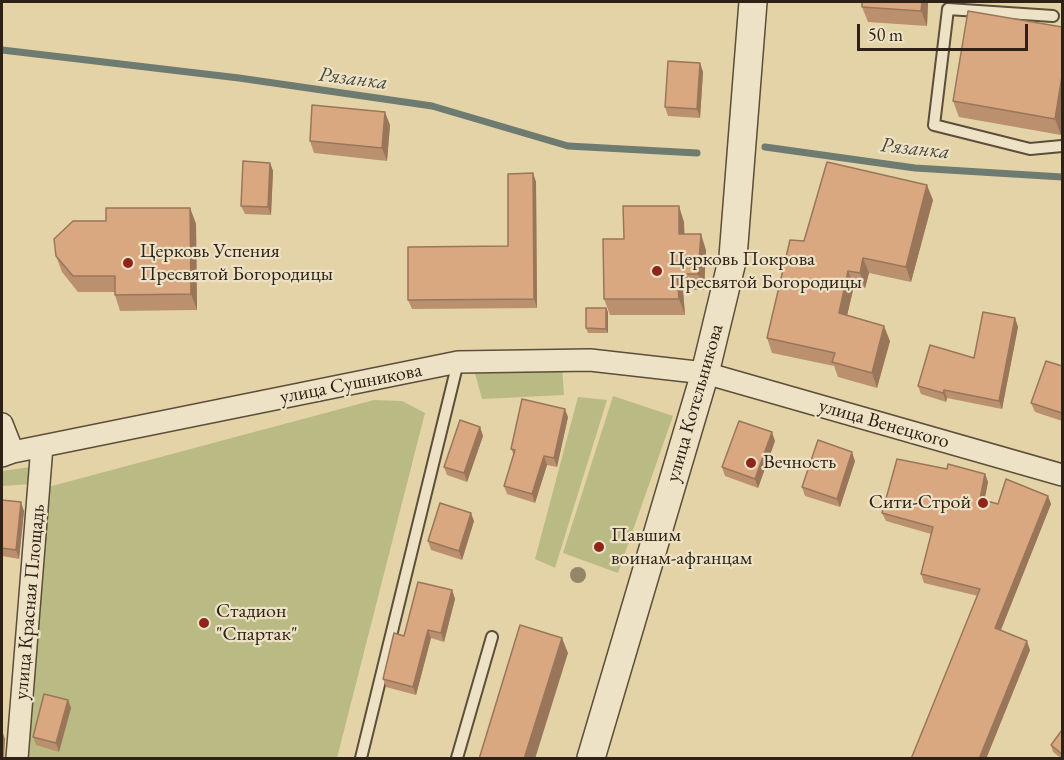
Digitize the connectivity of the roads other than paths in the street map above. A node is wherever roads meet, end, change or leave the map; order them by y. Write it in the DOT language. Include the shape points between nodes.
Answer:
graph roads {
  1 [pos="753,2"];
  2 [pos="1053,16"];
  3 [pos="1062,146"];
  4 [pos="458,362"];
  5 [pos="705,373"];
  6 [pos="2,424"];
  7 [pos="42,446"];
  8 [pos="8,454"];
  9 [pos="1062,475"];
  10 [pos="492,637"];
  11 [pos="17,759"];
  12 [pos="361,759"];
  13 [pos="458,759"];
  14 [pos="591,759"];
  1 -- 5 [label="street, улица Котельникова" via="733,258"];
  2 -- 3 [label="lane" via="948,9 934,125 1030,149"];
  4 -- 5 [label="street, улица Сушникова" via="590,360"];
  4 -- 7 [label="street, улица Сушникова"];
  4 -- 12 [label="lane"];
  5 -- 9 [label="street, улица Венецкого"];
  5 -- 14 [label="street, улица Котельникова"];
  6 -- 8 [label="street"];
  7 -- 8 [label="street, улица Сушникова"];
  7 -- 11 [label="street, улица Красная Площадь"];
  10 -- 13 [label="lane"];
}
